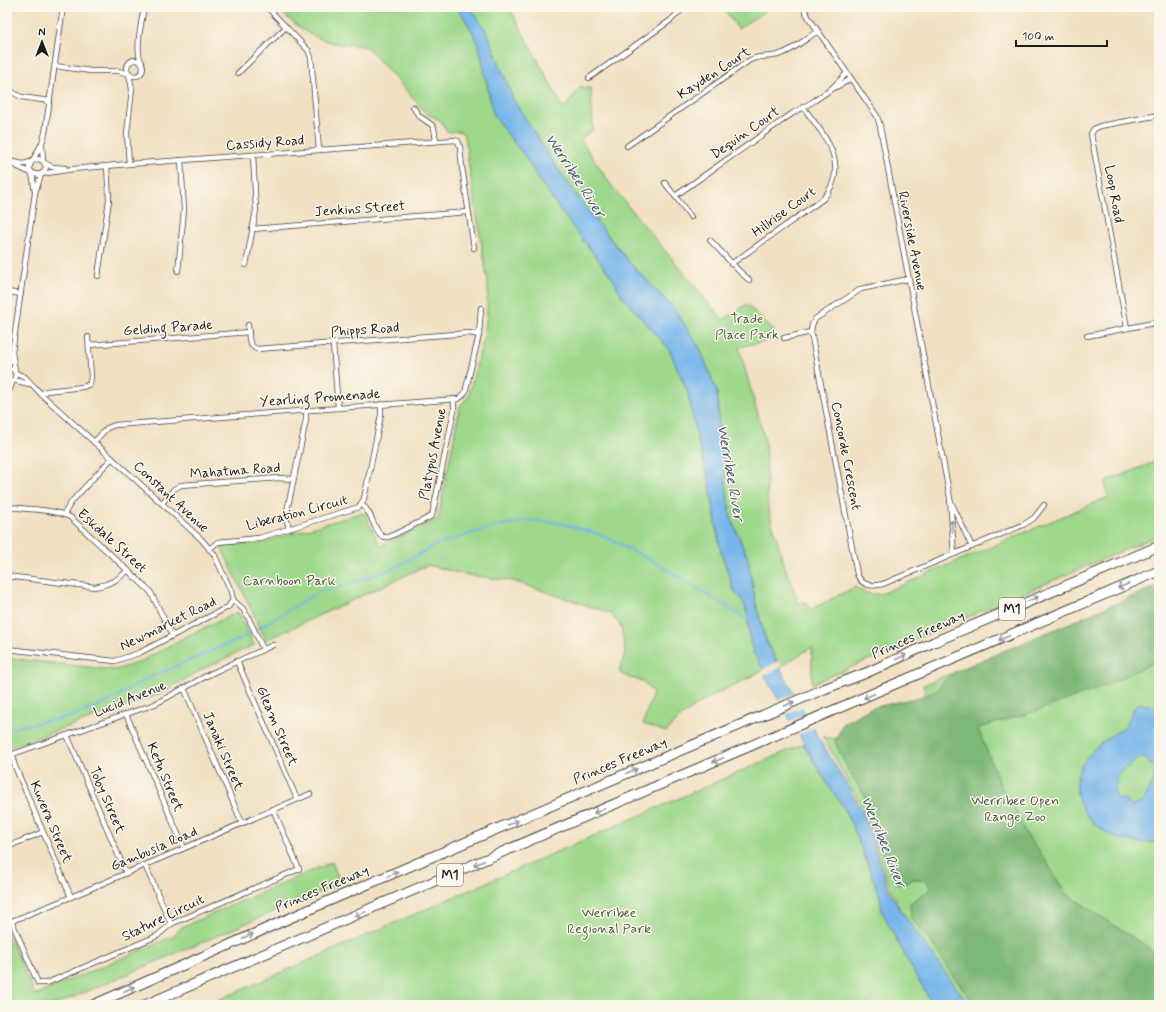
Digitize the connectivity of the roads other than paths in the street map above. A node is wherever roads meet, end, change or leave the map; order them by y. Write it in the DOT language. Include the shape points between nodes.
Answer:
graph roads {
  1 [pos="63,7"];
  2 [pos="144,7"];
  3 [pos="267,7"];
  4 [pos="682,7"];
  5 [pos="805,7"];
  6 [pos="286,27"];
  7 [pos="818,31"];
  8 [pos="138,47"];
  9 [pos="130,63"];
  10 [pos="142,63"];
  11 [pos="55,66"];
  12 [pos="112,70"];
  13 [pos="238,73"];
  14 [pos="847,73"];
  15 [pos="129,74"];
  16 [pos="140,75"];
  17 [pos="590,78"];
  18 [pos="851,80"];
  19 [pos="7,89"];
  20 [pos="132,90"];
  21 [pos="830,90"];
  22 [pos="50,101"];
  23 [pos="413,107"];
  24 [pos="803,107"];
  25 [pos="1159,115"];
  26 [pos="436,141"];
  27 [pos="42,143"];
  28 [pos="627,146"];
  29 [pos="319,150"];
  30 [pos="253,155"];
  31 [pos="8,160"];
  32 [pos="181,160"];
  33 [pos="32,162"];
  34 [pos="44,162"];
  35 [pos="129,164"];
  36 [pos="107,166"];
  37 [pos="73,169"];
  38 [pos="32,173"];
  39 [pos="41,174"];
  40 [pos="665,183"];
  41 [pos="35,194"];
  42 [pos="675,196"];
  43 [pos="468,212"];
  44 [pos="691,217"];
  45 [pos="252,229"];
  46 [pos="710,240"];
  47 [pos="474,248"];
  48 [pos="732,264"];
  49 [pos="246,265"];
  50 [pos="178,271"];
  51 [pos="98,276"];
  52 [pos="749,280"];
  53 [pos="908,280"];
  54 [pos="7,292"];
  55 [pos="21,294"];
  56 [pos="481,308"];
  57 [pos="1159,322"];
  58 [pos="248,325"];
  59 [pos="1127,328"];
  60 [pos="249,332"];
  61 [pos="811,332"];
  62 [pos="479,335"];
  63 [pos="1087,336"];
  64 [pos="88,337"];
  65 [pos="784,338"];
  66 [pos="333,344"];
  67 [pos="89,345"];
  68 [pos="12,353"];
  69 [pos="7,368"];
  70 [pos="15,372"];
  71 [pos="13,380"];
  72 [pos="7,381"];
  73 [pos="31,384"];
  74 [pos="41,394"];
  75 [pos="7,396"];
  76 [pos="454,399"];
  77 [pos="381,404"];
  78 [pos="338,408"];
  79 [pos="306,410"];
  80 [pos="94,442"];
  81 [pos="112,458"];
  82 [pos="293,479"];
  83 [pos="950,498"];
  84 [pos="162,503"];
  85 [pos="361,504"];
  86 [pos="1044,506"];
  87 [pos="7,507"];
  88 [pos="64,514"];
  89 [pos="289,529"];
  90 [pos="1159,546"];
  91 [pos="972,547"];
  92 [pos="209,549"];
  93 [pos="954,554"];
  94 [pos="128,570"];
  95 [pos="1159,571"];
  96 [pos="7,576"];
  97 [pos="233,600"];
  98 [pos="172,635"];
  99 [pos="273,645"];
  100 [pos="7,648"];
  101 [pos="263,649"];
  102 [pos="237,662"];
  103 [pos="184,688"];
  104 [pos="126,714"];
  105 [pos="67,735"];
  106 [pos="13,754"];
  107 [pos="310,794"];
  108 [pos="297,799"];
  109 [pos="273,810"];
  110 [pos="242,823"];
  111 [pos="43,832"];
  112 [pos="7,847"];
  113 [pos="184,848"];
  114 [pos="146,864"];
  115 [pos="126,873"];
  116 [pos="72,897"];
  117 [pos="9,923"];
  118 [pos="171,924"];
  119 [pos="93,1005"];
  120 [pos="145,1005"];
  1 -- 11 [label="street"];
  2 -- 8 [label="street"];
  3 -- 6 [label="street"];
  4 -- 17 [label="street" via="671,20"];
  5 -- 7 [label="street, Riverside Avenue"];
  6 -- 13 [label="street"];
  6 -- 29 [label="street" via="308,50 311,58"];
  7 -- 14 [label="street, Riverside Avenue"];
  7 -- 28 [label="street, Kayden Court" via="785,53 750,60"];
  8 -- 9 [label="street"];
  8 -- 10 [label="street"];
  9 -- 10 [label="street" via="136,60"];
  9 -- 12 [label="street"];
  9 -- 15 [label="street" via="127,67"];
  10 -- 16 [label="street" via="144,69"];
  11 -- 12 [label="street" via="91,71"];
  11 -- 22 [label="street"];
  12 -- 15 [label="street"];
  14 -- 18 [label="street, Riverside Avenue"];
  14 -- 21 [label="street, Dequin Court"];
  15 -- 16 [label="street"];
  15 -- 20 [label="street"];
  16 -- 20 [label="street"];
  18 -- 21 [label="street, Dequin Court"];
  18 -- 53 [label="street, Riverside Avenue" via="878,120"];
  19 -- 22 [label="street" via="21,97"];
  20 -- 35 [label="street" via="126,133"];
  21 -- 24 [label="street, Dequin Court"];
  22 -- 27 [label="street"];
  23 -- 26 [label="street" via="419,116 432,124"];
  24 -- 42 [label="street, Dequin Court"];
  24 -- 48 [label="street, Hillrise Court" via="833,153 836,171 829,192 823,199"];
  25 -- 59 [label="street, Loop Road" via="1100,126 1091,134"];
  26 -- 29 [label="street, Cassidy Road"];
  26 -- 43 [label="street, Cassidy Road" via="458,141"];
  27 -- 33 [label="street"];
  27 -- 34 [label="street"];
  29 -- 30 [label="street, Cassidy Road"];
  30 -- 32 [label="street, Cassidy Road"];
  30 -- 45 [label="street" via="256,210"];
  31 -- 33 [label="street" via="18,164"];
  31 -- 38 [label="street"];
  32 -- 35 [label="street, Cassidy Road"];
  32 -- 50 [label="street" via="184,210"];
  33 -- 34 [label="street" via="38,159"];
  33 -- 38 [label="street" via="29,168"];
  34 -- 37 [label="street, Cassidy Road" via="52,167"];
  34 -- 39 [label="street" via="45,171"];
  35 -- 36 [label="street, Cassidy Road"];
  36 -- 37 [label="street, Cassidy Road"];
  36 -- 51 [label="street" via="109,200"];
  37 -- 39 [label="street, Cassidy Road"];
  38 -- 39 [label="street"];
  38 -- 41 [label="street"];
  39 -- 41 [label="street"];
  40 -- 42 [label="street"];
  41 -- 55 [label="street"];
  42 -- 44 [label="street"];
  43 -- 45 [label="street, Jenkins Street"];
  43 -- 47 [label="street"];
  45 -- 49 [label="street"];
  46 -- 48 [label="street"];
  48 -- 52 [label="street"];
  53 -- 61 [label="street" via="866,287 855,292 815,319"];
  53 -- 83 [label="street, Riverside Avenue"];
  54 -- 55 [label="street"];
  55 -- 68 [label="street"];
  56 -- 62 [label="street"];
  57 -- 59 [label="street"];
  58 -- 60 [label="street"];
  59 -- 63 [label="street"];
  60 -- 66 [label="street, Phipps Road" via="250,344 261,349"];
  60 -- 67 [label="street, Gelding Parade"];
  61 -- 65 [label="street"];
  61 -- 93 [label="street, Concorde Crescent" via="859,579 870,586 877,585"];
  62 -- 66 [label="street, Phipps Road" via="469,333"];
  62 -- 76 [label="street" via="465,393"];
  64 -- 67 [label="street"];
  66 -- 78 [label="street"];
  67 -- 74 [label="street" via="90,384"];
  68 -- 69 [label="street"];
  68 -- 70 [label="street"];
  69 -- 70 [label="street"];
  70 -- 71 [label="street" via="16,377"];
  70 -- 73 [label="street, Constant Avenue"];
  71 -- 72 [label="street"];
  71 -- 73 [label="street"];
  71 -- 75 [label="street"];
  73 -- 74 [label="street, Constant Avenue"];
  74 -- 80 [label="street, Constant Avenue"];
  76 -- 77 [label="street, Yearling Promenade"];
  76 -- 85 [label="street, Platypus Avenue" via="454,411 432,516 389,537 383,537 369,511"];
  77 -- 78 [label="street, Yearling Promenade"];
  77 -- 85 [label="street, Liberation Circuit" via="381,415"];
  78 -- 79 [label="street, Yearling Promenade"];
  79 -- 80 [label="street, Yearling Promenade" via="115,425 107,428"];
  79 -- 82 [label="street"];
  80 -- 81 [label="street, Constant Avenue"];
  81 -- 84 [label="street, Constant Avenue"];
  81 -- 88 [label="street" via="72,501"];
  82 -- 84 [label="street, Mahatma Road" via="181,485"];
  82 -- 89 [label="street" via="286,516"];
  83 -- 91 [label="street, Riverside Avenue"];
  93 -- 83 [label="street, Riverside Avenue, one-way"];
  84 -- 92 [label="street, Constant Avenue"];
  85 -- 89 [label="street, Liberation Circuit" via="354,509"];
  86 -- 91 [label="street, Concorde Crescent" via="1034,518 1023,525"];
  87 -- 88 [label="street, Eskdale Street"];
  88 -- 94 [label="street, Eskdale Street"];
  89 -- 92 [label="street, Liberation Circuit" via="259,538 218,542"];
  119 -- 90 [label="highway, Princes Freeway / M1, one-way" via="317,906"];
  91 -- 93 [label="street, Concorde Crescent"];
  92 -- 97 [label="street, Constant Avenue" via="214,554"];
  94 -- 96 [label="street" via="115,579 95,587"];
  94 -- 98 [label="street, Eskdale Street" via="150,591"];
  95 -- 120 [label="highway, M1, one-way"];
  97 -- 98 [label="street, Newmarket Road" via="228,607"];
  97 -- 101 [label="street, Constant Avenue" via="243,609"];
  98 -- 100 [label="street, Newmarket Road" via="140,653 115,661"];
  99 -- 101 [label="street, Lucid Avenue"];
  101 -- 102 [label="street, Lucid Avenue"];
  102 -- 103 [label="street, Lucid Avenue"];
  102 -- 108 [label="street, Gleam Street"];
  103 -- 104 [label="street, Lucid Avenue" via="155,704"];
  103 -- 110 [label="street, Janaki Street"];
  104 -- 105 [label="street, Lucid Avenue"];
  104 -- 113 [label="street, Ketu Street"];
  105 -- 106 [label="street, Lucid Avenue"];
  105 -- 115 [label="street, Toby Street"];
  106 -- 111 [label="street, Kuvera Street" via="14,764"];
  107 -- 108 [label="street, Gambusia Road"];
  108 -- 109 [label="street, Gambusia Road"];
  109 -- 110 [label="street, Gambusia Road"];
  109 -- 118 [label="street, Stature Circuit" via="299,869"];
  110 -- 113 [label="street, Gambusia Road"];
  111 -- 112 [label="street"];
  111 -- 116 [label="street, Kuvera Street"];
  113 -- 114 [label="street, Gambusia Road"];
  114 -- 115 [label="street, Gambusia Road"];
  114 -- 118 [label="street"];
  115 -- 116 [label="street, Gambusia Road"];
  116 -- 117 [label="street, Gambusia Road"];
  117 -- 118 [label="street, Stature Circuit" via="38,983 47,983 157,936"];
}
